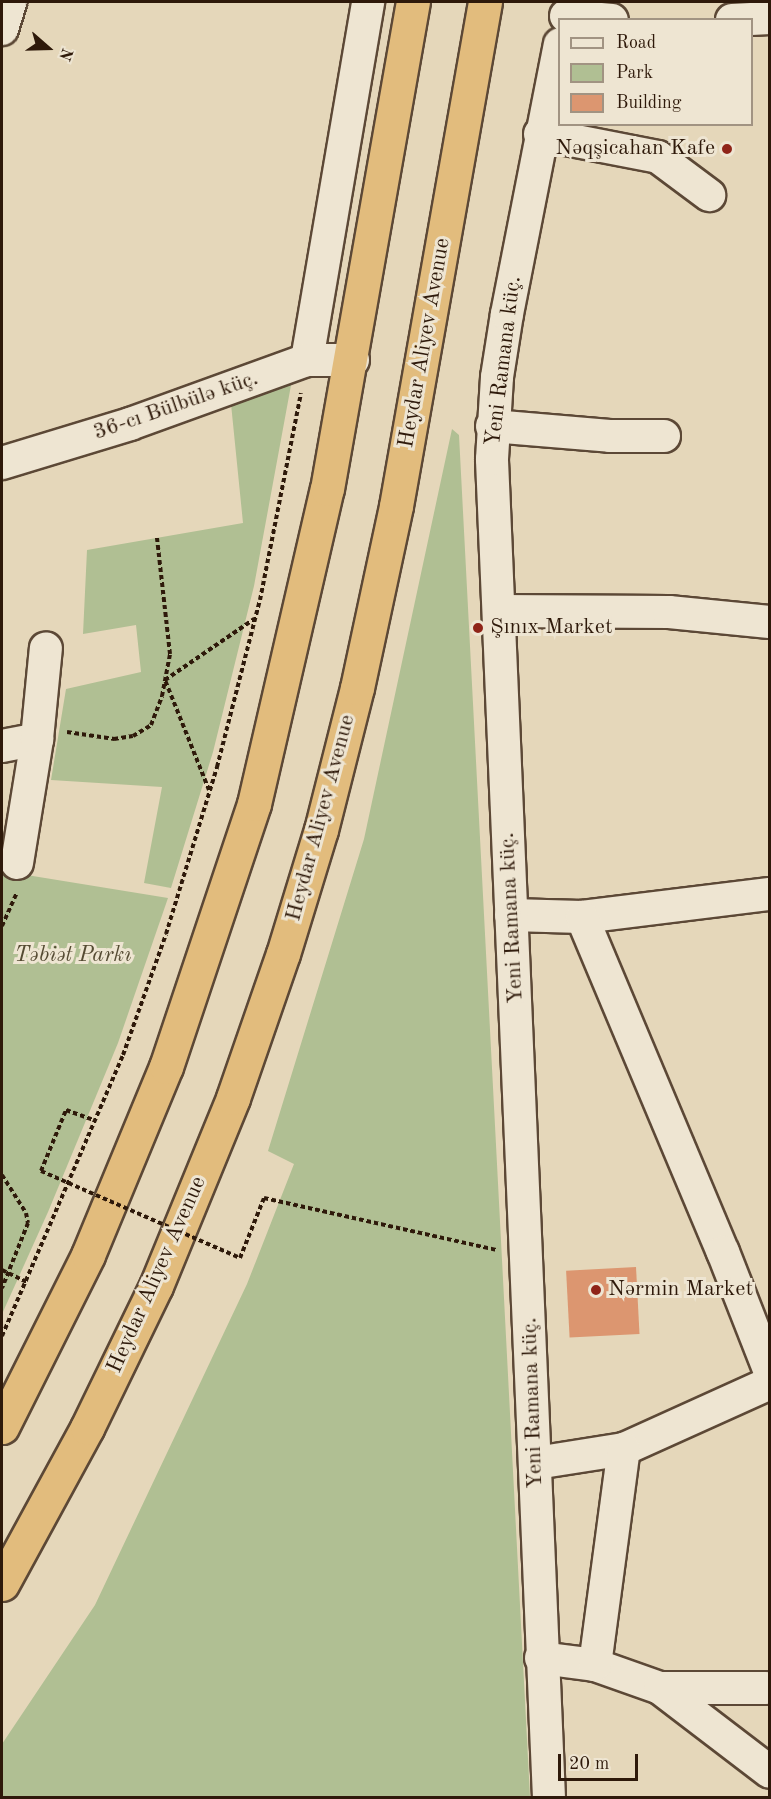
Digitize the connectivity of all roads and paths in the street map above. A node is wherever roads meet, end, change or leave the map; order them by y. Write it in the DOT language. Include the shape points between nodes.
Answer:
graph roads {
  1 [pos="10,2"];
  2 [pos="368,2"];
  3 [pos="413,2"];
  4 [pos="485,2"];
  5 [pos="770,18"];
  6 [pos="753,19"];
  7 [pos="2,29"];
  8 [pos="558,52"];
  9 [pos="540,134"];
  10 [pos="709,195"];
  11 [pos="307,360"];
  12 [pos="353,360"];
  13 [pos="492,426"];
  14 [pos="664,436"];
  15 [pos="2,463"];
  16 [pos="157,538"];
  17 [pos="499,611"];
  18 [pos="255,619"];
  19 [pos="770,622"];
  20 [pos="46,648"];
  21 [pos="165,680"];
  22 [pos="37,739"];
  23 [pos="2,746"];
  24 [pos="210,790"];
  25 [pos="19,874"];
  26 [pos="770,894"];
  27 [pos="512,915"];
  28 [pos="582,917"];
  29 [pos="2,926"];
  30 [pos="96,1121"];
  31 [pos="2,1175"];
  32 [pos="528,1257"];
  33 [pos="2,1270"];
  34 [pos="9,1273"];
  35 [pos="27,1282"];
  36 [pos="2,1288"];
  37 [pos="2,1336"];
  38 [pos="770,1372"];
  39 [pos="770,1383"];
  40 [pos="2,1428"];
  41 [pos="624,1449"];
  42 [pos="536,1463"];
  43 [pos="2,1584"];
  44 [pos="541,1658"];
  45 [pos="595,1665"];
  46 [pos="660,1688"];
  47 [pos="766,1688"];
  48 [pos="770,1772"];
  49 [pos="549,1797"];
  1 -- 7 [label="street"];
  2 -- 11 [label="street"];
  3 -- 12 [label="highway"];
  4 -- 43 [label="highway, Heydar Aliyev Avenue" via="396,506 357,687 290,932 233,1098 156,1286 87,1428"];
  5 -- 6 [label="street"];
  8 -- 9 [label="street, Yeni Ramana küç."];
  9 -- 10 [label="street" via="658,157"];
  9 -- 13 [label="street, Yeni Ramana küç." via="507,314"];
  11 -- 12 [label="street, 36-cı Bülbülə küç."];
  11 -- 15 [label="street, 36-cı Bülbülə küç." via="130,424"];
  11 -- 18 [label="path"];
  12 -- 40 [label="highway" via="254,804 216,923 166,1067 88,1255"];
  13 -- 14 [label="street" via="610,436"];
  13 -- 17 [label="street, Yeni Ramana küç."];
  16 -- 21 [label="path" via="170,654"];
  17 -- 19 [label="street" via="669,612"];
  17 -- 27 [label="street, Yeni Ramana küç."];
  18 -- 21 [label="path"];
  18 -- 24 [label="path"];
  20 -- 22 [label="street"];
  21 -- 22 [label="path" via="151,725 133,736 114,739 59,731"];
  21 -- 24 [label="path"];
  22 -- 23 [label="street"];
  22 -- 25 [label="street"];
  24 -- 30 [label="path" via="166,934"];
  25 -- 29 [label="path"];
  26 -- 28 [label="street"];
  27 -- 28 [label="street"];
  27 -- 32 [label="street, Yeni Ramana küç."];
  28 -- 38 [label="street"];
  30 -- 32 [label="path, bridge" via="66,1110 41,1171 240,1258 264,1198"];
  30 -- 35 [label="path"];
  31 -- 34 [label="path" via="26,1213 28,1223"];
  32 -- 42 [label="street, Yeni Ramana küç."];
  33 -- 34 [label="path"];
  34 -- 35 [label="path"];
  34 -- 36 [label="path"];
  35 -- 37 [label="path"];
  39 -- 41 [label="street"];
  41 -- 42 [label="street"];
  41 -- 45 [label="street"];
  42 -- 44 [label="street, Yeni Ramana küç."];
  44 -- 45 [label="street"];
  44 -- 49 [label="street, Yeni Ramana küç."];
  45 -- 46 [label="street"];
  46 -- 47 [label="street"];
  46 -- 48 [label="street"];
}
